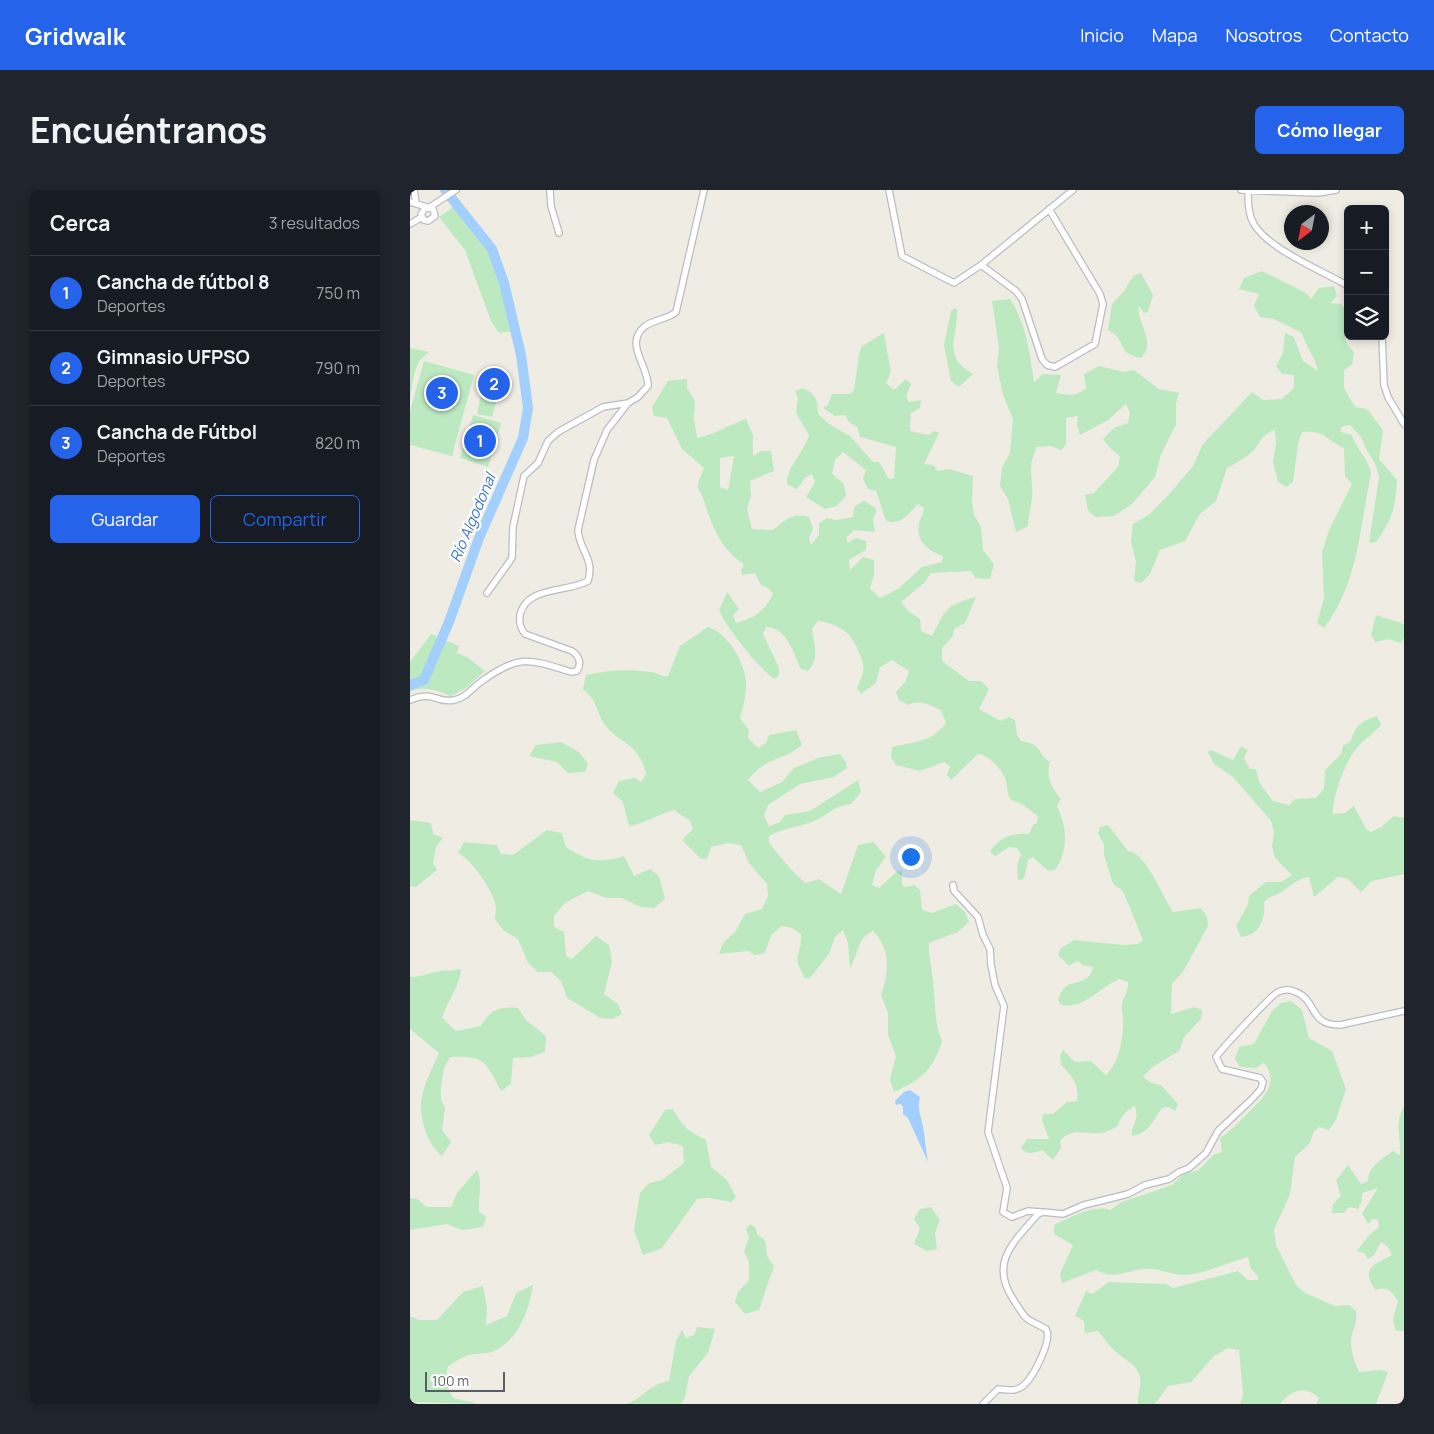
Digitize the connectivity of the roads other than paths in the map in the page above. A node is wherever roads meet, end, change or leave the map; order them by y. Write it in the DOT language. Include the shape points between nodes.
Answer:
graph roads {
  1 [pos="414,190"];
  2 [pos="455,190"];
  3 [pos="550,190"];
  4 [pos="704,190"];
  5 [pos="888,190"];
  6 [pos="1074,190"];
  7 [pos="1244,190"];
  8 [pos="1336,190"];
  9 [pos="413,203"];
  10 [pos="428,207"];
  11 [pos="1049,209"];
  12 [pos="422,217"];
  13 [pos="410,224"];
  14 [pos="559,232"];
  15 [pos="980,265"];
  16 [pos="1344,284"];
  17 [pos="1382,340"];
  18 [pos="628,403"];
  19 [pos="1404,424"];
  20 [pos="487,593"];
  21 [pos="410,700"];
  22 [pos="953,885"];
  23 [pos="1404,1011"];
  24 [pos="1043,1212"];
  25 [pos="983,1404"];
  1 -- 9 [label="street"];
  2 -- 10 [label="street"];
  3 -- 14 [label="street"];
  4 -- 18 [label="street" via="676,312 646,325 640,331 638,357 648,386"];
  5 -- 15 [label="street" via="902,256 954,283"];
  6 -- 11 [label="street"];
  7 -- 8 [label="street" via="1318,193"];
  7 -- 16 [label="street" via="1252,220 1266,237 1285,253"];
  9 -- 10 [label="street"];
  10 -- 12 [label="street" via="421,211"];
  10 -- 12 [label="street" via="435,212 434,217 428,221"];
  11 -- 15 [label="street"];
  11 -- 15 [label="street" via="1100,294 1103,304 1097,338 1092,347 1055,367 1047,365 1042,359 1022,299"];
  12 -- 13 [label="street"];
  17 -- 19 [label="street" via="1384,385"];
  18 -- 20 [label="street" via="603,407 548,441 538,463 524,476 513,527 512,558"];
  18 -- 21 [label="street" via="613,419 599,447 579,524 578,538 590,561 588,581 536,595 527,600 522,609 520,628 525,634 572,651 580,662 577,671 536,661 518,661 482,681 461,698 444,700 426,694"];
  22 -- 24 [label="street" via="954,891 978,917 982,935 990,949 995,985 1004,1006 988,1132 1007,1188 1003,1212 1012,1217 1028,1211"];
  23 -- 24 [label="street" via="1329,1025 1315,1016 1298,992 1286,990 1276,993 1216,1057 1222,1069 1260,1078 1263,1082 1252,1099 1218,1131 1199,1162 1169,1179 1145,1185 1128,1194 1063,1214"];
  24 -- 25 [label="street" via="1013,1244 1002,1265 1002,1276 1021,1315 1046,1328 1043,1356 1025,1385 1014,1390 998,1389"];
}
